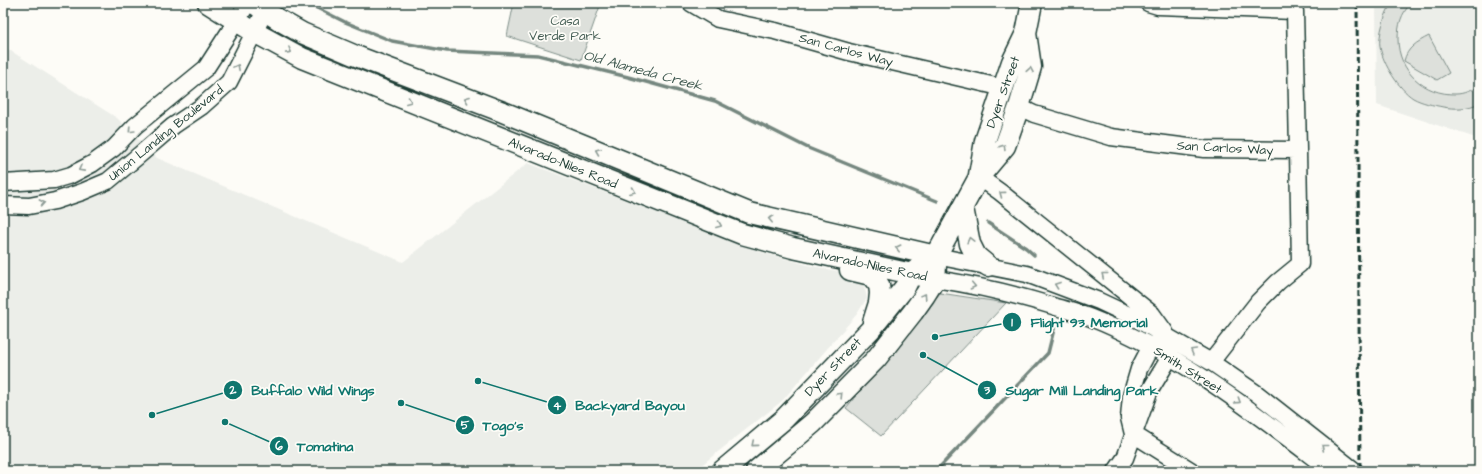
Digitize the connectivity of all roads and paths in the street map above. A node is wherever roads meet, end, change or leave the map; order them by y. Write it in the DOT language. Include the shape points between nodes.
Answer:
graph roads {
  1 [pos="208,3"];
  2 [pos="691,3"];
  3 [pos="1032,3"];
  4 [pos="1148,3"];
  5 [pos="259,5"];
  6 [pos="236,21"];
  7 [pos="254,32"];
  8 [pos="1026,33"];
  9 [pos="1004,88"];
  10 [pos="1019,107"];
  11 [pos="1298,150"];
  12 [pos="979,177"];
  13 [pos="3,183"];
  14 [pos="3,205"];
  15 [pos="963,208"];
  16 [pos="793,248"];
  17 [pos="936,256"];
  18 [pos="988,266"];
  19 [pos="912,273"];
  20 [pos="935,278"];
  21 [pos="871,329"];
  22 [pos="1169,337"];
  23 [pos="1151,346"];
  24 [pos="1170,357"];
  25 [pos="1211,362"];
  26 [pos="1133,434"];
  27 [pos="722,471"];
  28 [pos="756,471"];
  29 [pos="1116,471"];
  30 [pos="1192,471"];
  31 [pos="1331,471"];
  32 [pos="1355,471"];
  1 -- 6 [label="main road, Alvarado-Niles Road"];
  2 -- 9 [label="street, San Carlos Way" via="718,19"];
  3 -- 8 [label="main road, Dyer Street"];
  4 -- 11 [label="street" via="1158,6 1295,11"];
  5 -- 6 [label="street, Union Landing Boulevard"];
  5 -- 7 [label="street, Union Landing Boulevard"];
  17 -- 5 [label="main road, Alvarado-Niles Road, one-way" via="749,213 503,112 356,56 302,33"];
  6 -- 7 [label="main road, Alvarado-Niles Road"];
  6 -- 13 [label="street, Union Landing Boulevard, one-way" via="206,68 92,164 54,180"];
  14 -- 7 [label="street, Union Landing Boulevard, one-way" via="29,206 55,201 108,180 229,82"];
  7 -- 16 [label="main road, Alvarado-Niles Road, one-way" via="302,58 742,234"];
  8 -- 9 [label="main road, Dyer Street" via="1012,62"];
  10 -- 8 [label="main road, Dyer Street, one-way" via="1032,67"];
  9 -- 12 [label="main road, Dyer Street" via="985,142"];
  10 -- 11 [label="street, San Carlos Way" via="1111,138 1204,149"];
  12 -- 10 [label="main road, Dyer Street, one-way" via="1004,146"];
  11 -- 25 [label="street" via="1300,264 1258,302"];
  12 -- 15 [label="main road, Dyer Street"];
  22 -- 12 [label="street, Smith Street, one-way" via="1152,314"];
  15 -- 17 [label="main road, Dyer Street"];
  18 -- 15 [label="main road, one-way" via="976,256 970,244"];
  16 -- 19 [label="main road, Alvarado-Niles Road"];
  16 -- 21 [label="main road" via="812,260 871,275 879,286 880,293"];
  17 -- 18 [label="street, Smith Street"];
  17 -- 19 [label="main road, Dyer Street"];
  17 -- 20 [label="main road, Dyer Street"];
  22 -- 18 [label="street, Smith Street, one-way" via="1099,301 1027,274"];
  19 -- 20 [label="main road, Alvarado-Niles Road"];
  19 -- 21 [label="main road, Dyer Street" via="905,287"];
  20 -- 23 [label="street, Smith Street, one-way" via="1011,293 1090,317"];
  28 -- 20 [label="main road, Dyer Street, one-way" via="813,423 876,358 913,312"];
  21 -- 27 [label="main road, Dyer Street, one-way" via="784,419"];
  22 -- 23 [label="street"];
  22 -- 24 [label="street"];
  25 -- 22 [label="street, Smith Street, one-way"];
  23 -- 24 [label="street, Smith Street"];
  23 -- 26 [label="street" via="1139,369 1131,396 1129,418"];
  24 -- 26 [label="street" via="1149,392"];
  24 -- 31 [label="street, Smith Street, one-way" via="1245,406"];
  32 -- 25 [label="street, Smith Street, one-way" via="1256,393"];
  26 -- 29 [label="street" via="1125,458"];
  26 -- 30 [label="street"];
}
